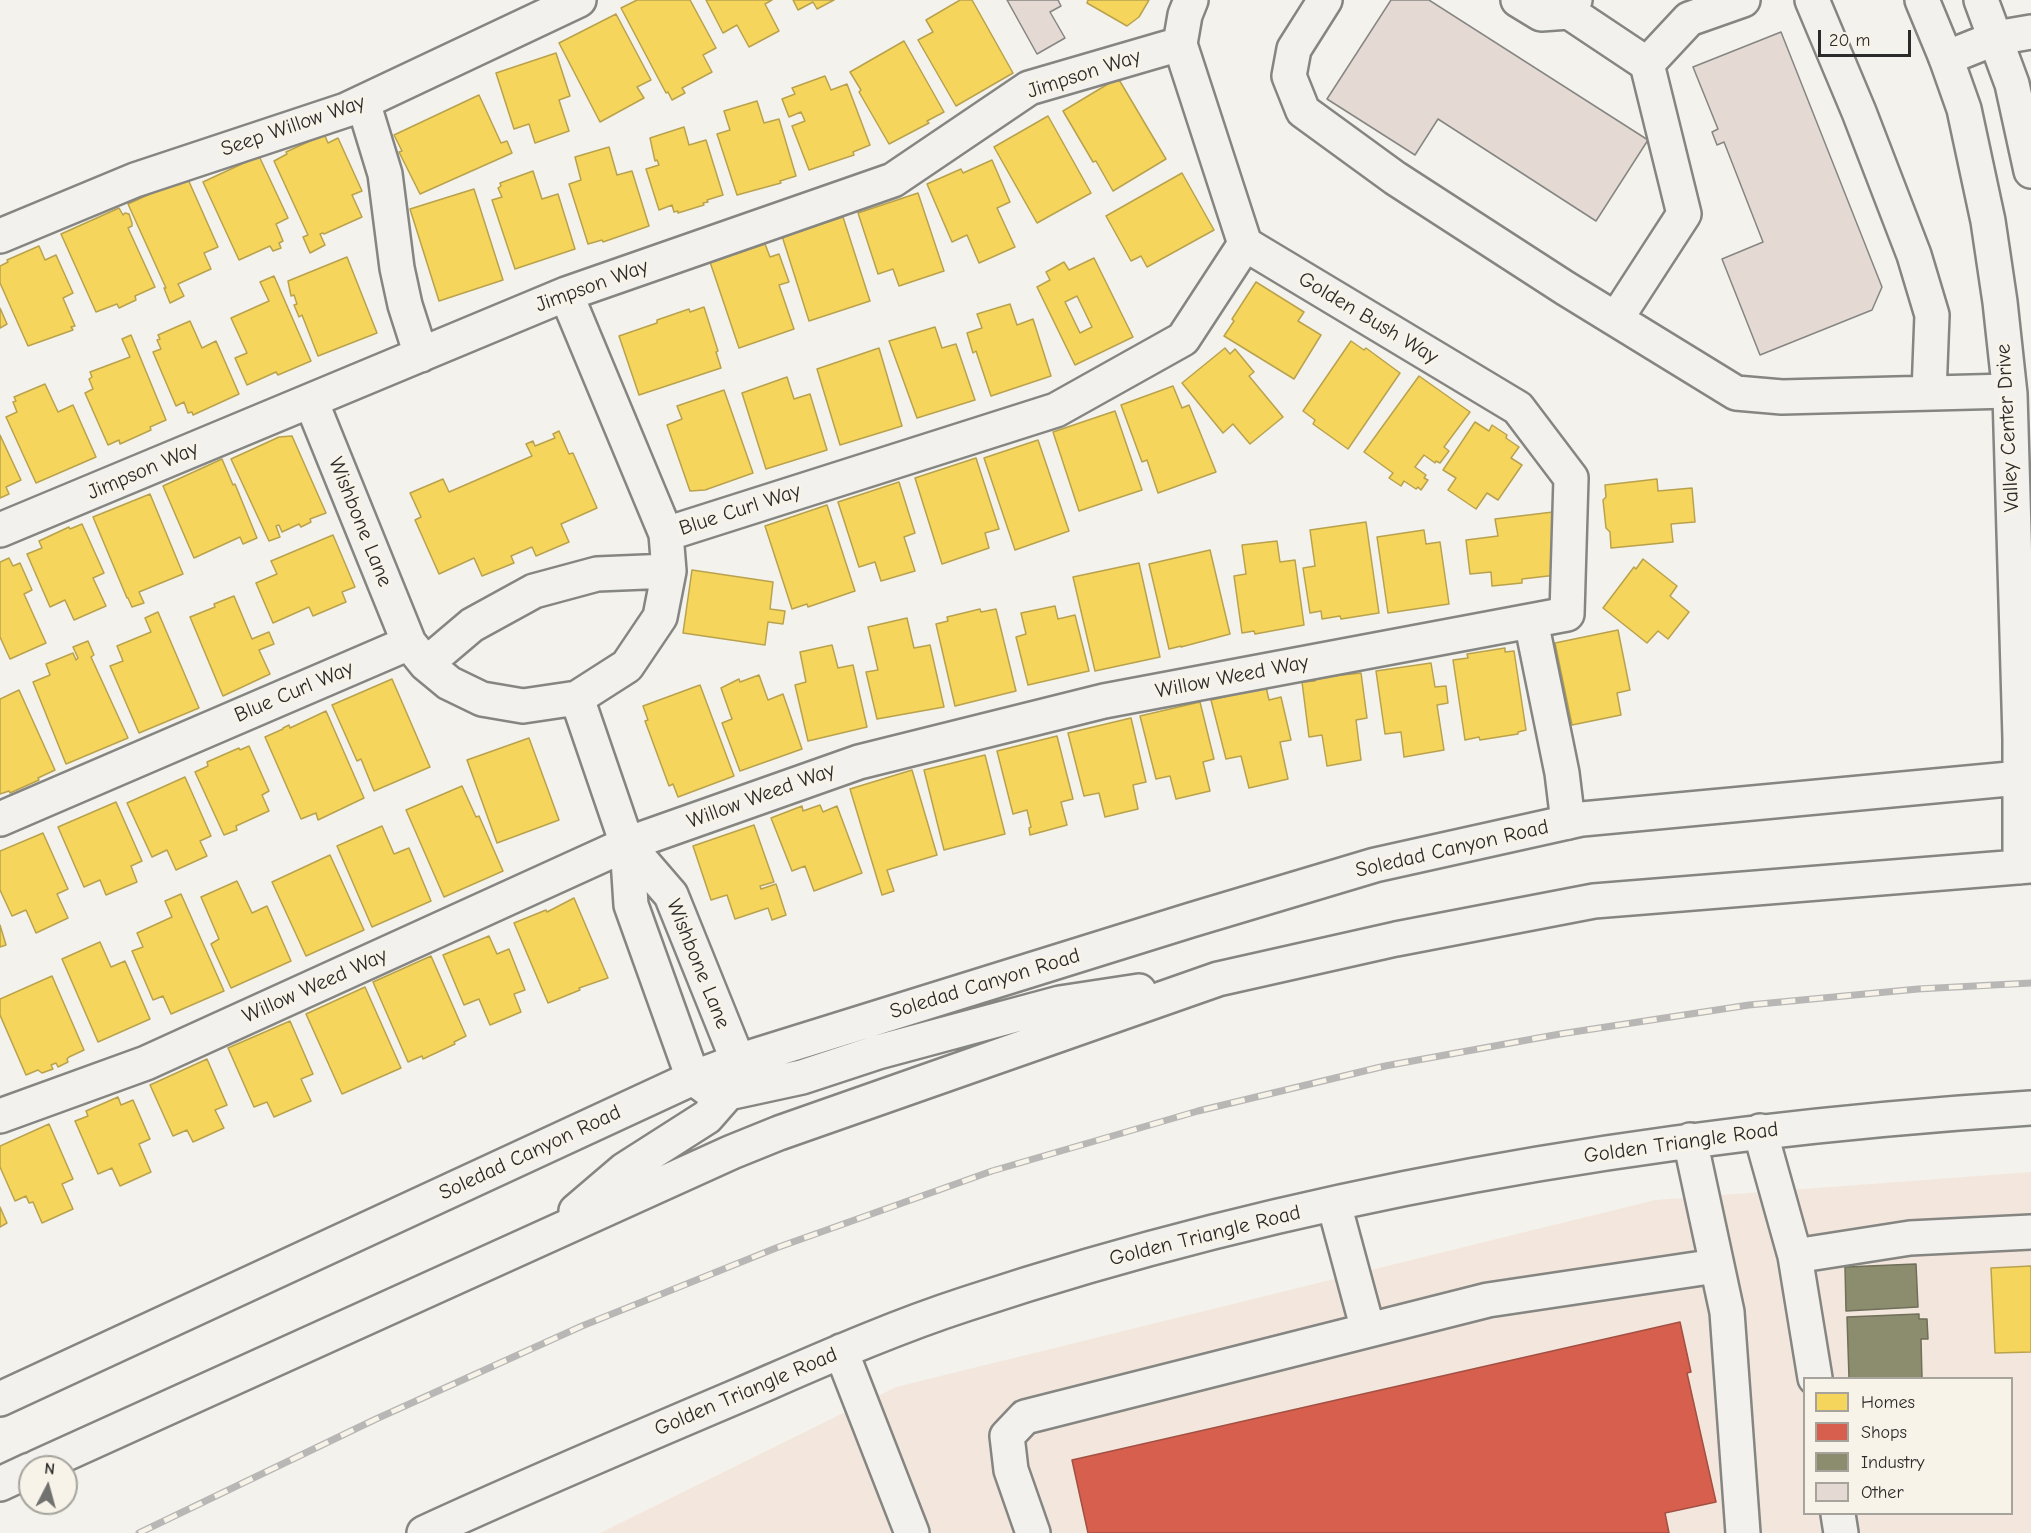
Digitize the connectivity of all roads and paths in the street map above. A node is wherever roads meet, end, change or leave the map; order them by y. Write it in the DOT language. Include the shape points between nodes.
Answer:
graph roads {
  1 [pos="579,0"];
  2 [pos="1191,0"];
  3 [pos="1325,0"];
  4 [pos="1518,0"];
  5 [pos="1743,0"];
  6 [pos="1812,0"];
  7 [pos="1922,0"];
  8 [pos="1980,0"];
  9 [pos="1572,6"];
  10 [pos="2031,32"];
  11 [pos="1996,38"];
  12 [pos="1180,44"];
  13 [pos="1946,58"];
  14 [pos="1647,64"];
  15 [pos="363,102"];
  16 [pos="2031,171"];
  17 [pos="0,236"];
  18 [pos="1245,244"];
  19 [pos="566,294"];
  20 [pos="1616,319"];
  21 [pos="421,355"];
  22 [pos="2009,391"];
  23 [pos="1929,393"];
  24 [pos="311,401"];
  25 [pos="0,530"];
  26 [pos="666,534"];
  27 [pos="669,571"];
  28 [pos="1567,614"];
  29 [pos="1531,621"];
  30 [pos="418,654"];
  31 [pos="577,698"];
  32 [pos="2026,778"];
  33 [pos="0,819"];
  34 [pos="1568,822"];
  35 [pos="627,844"];
  36 [pos="2025,867"];
  37 [pos="1218,979"];
  38 [pos="738,1061"];
  39 [pos="693,1078"];
  40 [pos="728,1093"];
  41 [pos="2031,1108"];
  42 [pos="0,1116"];
  43 [pos="1760,1131"];
  44 [pos="1690,1140"];
  45 [pos="1334,1204"];
  46 [pos="2031,1232"];
  47 [pos="544,1237"];
  48 [pos="1795,1256"];
  49 [pos="1716,1266"];
  50 [pos="1368,1330"];
  51 [pos="842,1352"];
  52 [pos="1815,1377"];
  53 [pos="0,1398"];
  54 [pos="63,1455"];
  55 [pos="18,1476"];
  56 [pos="0,1484"];
  57 [pos="1838,1515"];
  58 [pos="424,1533"];
  59 [pos="912,1533"];
  60 [pos="1033,1533"];
  61 [pos="1743,1533"];
  62 [pos="1841,1533"];
  1 -- 15 [label="main road, Seep Willow Way"];
  2 -- 12 [label="main road"];
  3 -- 20 [label="main road" via="1294,49 1289,76 1303,111 1395,178"];
  4 -- 9 [label="main road" via="1541,14"];
  5 -- 14 [label="main road" via="1689,19"];
  6 -- 23 [label="main road" via="1859,112 1932,315"];
  7 -- 13 [label="main road, Valley Center Drive"];
  8 -- 11 [label="main road"];
  9 -- 14 [label="main road"];
  10 -- 11 [label="main road"];
  11 -- 13 [label="main road"];
  11 -- 16 [label="main road" via="2012,84"];
  12 -- 18 [label="main road"];
  12 -- 19 [label="main road, Jimpson Way" via="1029,88 893,180"];
  13 -- 22 [label="main road, Valley Center Drive" via="1964,109 1988,221"];
  14 -- 20 [label="main road" via="1684,214"];
  15 -- 17 [label="main road, Seep Willow Way" via="135,180"];
  15 -- 21 [label="main road" via="385,174 405,305"];
  18 -- 26 [label="main road, Blue Curl Way" via="1183,339 1056,410"];
  18 -- 28 [label="main road, Golden Bush Way" via="1518,408 1571,478"];
  19 -- 21 [label="main road, Jimpson Way"];
  19 -- 26 [label="main road"];
  20 -- 23 [label="main road" via="1736,393 1782,397"];
  21 -- 24 [label="main road, Jimpson Way"];
  22 -- 23 [label="main road"];
  22 -- 32 [label="main road, Valley Center Drive"];
  24 -- 25 [label="main road, Jimpson Way"];
  24 -- 30 [label="main road, Wishbone Lane"];
  26 -- 27 [label="main road, Blue Curl Way"];
  27 -- 30 [label="main road" via="597,574 534,591"];
  27 -- 31 [label="main road, Blue Curl Way" via="660,617 627,666"];
  28 -- 29 [label="main road, Willow Weed Way"];
  29 -- 34 [label="main road"];
  29 -- 35 [label="main road, Willow Weed Way" via="1080,707 859,762"];
  30 -- 31 [label="main road, Blue Curl Way" via="449,683 482,699 523,706"];
  30 -- 33 [label="main road, Blue Curl Way"];
  31 -- 35 [label="main road, Wishbone Lane"];
  32 -- 34 [label="main road, Soledad Canyon Road"];
  32 -- 36 [label="main road, Valley Center Drive"];
  34 -- 38 [label="main road, Soledad Canyon Road" via="1375,865"];
  35 -- 38 [label="main road, Wishbone Lane" via="671,895"];
  35 -- 39 [label="main road, Wishbone Lane" via="631,905"];
  35 -- 42 [label="main road, Willow Weed Way" via="146,1063"];
  36 -- 37 [label="main road" via="1594,901 1396,939"];
  37 -- 40 [label="main road" via="1060,1003 802,1077"];
  37 -- 47 [label="main road" via="779,1133"];
  38 -- 39 [label="main road, Soledad Canyon Road"];
  38 -- 40 [label="main road"];
  39 -- 40 [label="main road" via="708,1089"];
  39 -- 53 [label="main road, Soledad Canyon Road"];
  40 -- 47 [label="main road" via="707,1117 624,1170"];
  41 -- 43 [label="main road, Golden Triangle Road"];
  43 -- 44 [label="main road, Golden Triangle Road"];
  43 -- 48 [label="main road"];
  44 -- 45 [label="main road, Golden Triangle Road" via="1543,1162"];
  44 -- 49 [label="main road"];
  45 -- 50 [label="main road"];
  45 -- 51 [label="main road, Golden Triangle Road" via="1106,1261 963,1304"];
  46 -- 48 [label="main road" via="1910,1238"];
  47 -- 54 [label="main road"];
  48 -- 52 [label="main road"];
  49 -- 50 [label="main road" via="1488,1300"];
  49 -- 61 [label="main road" via="1727,1312"];
  50 -- 60 [label="main road" via="1025,1417 1007,1436 1011,1470"];
  51 -- 58 [label="main road, Golden Triangle Road"];
  51 -- 59 [label="main road"];
  55 -- 56 [label="main road"];
  57 -- 62 [label="main road"];
}
